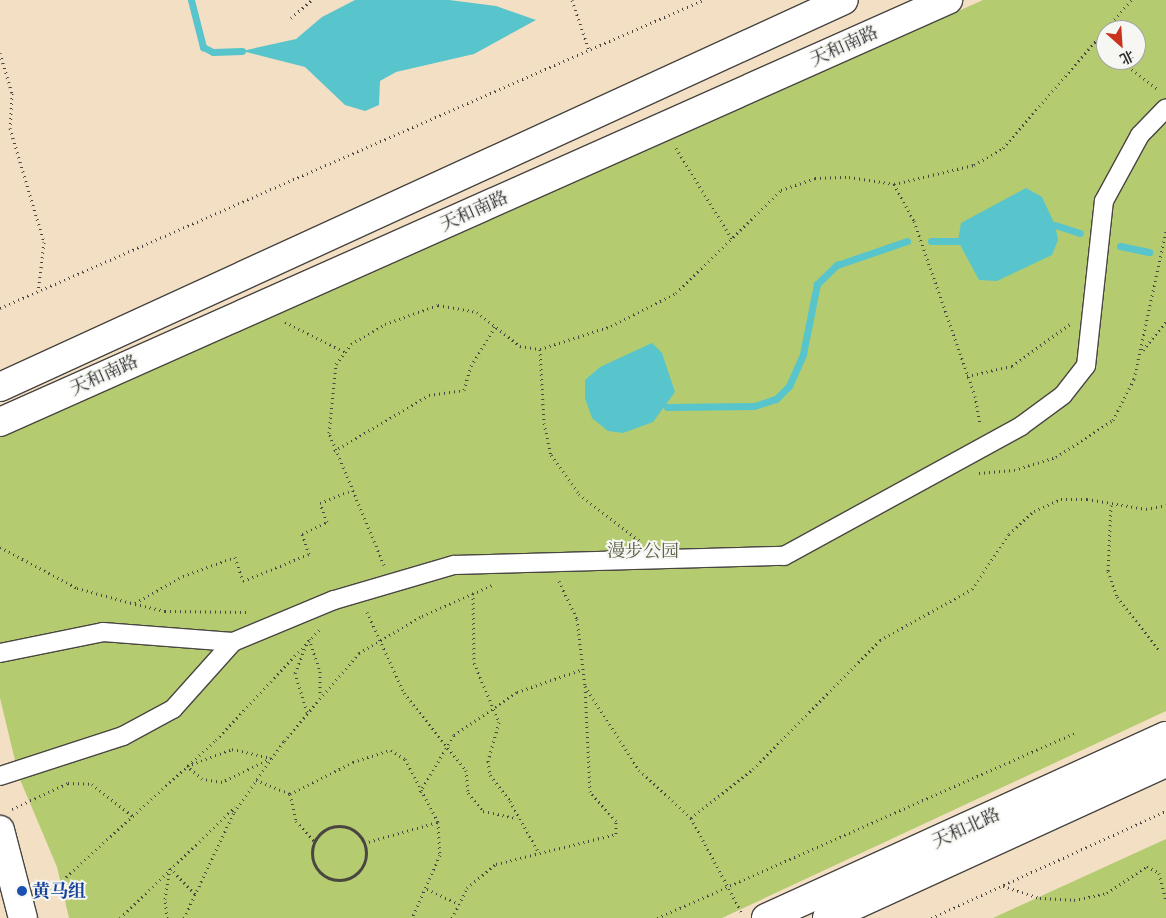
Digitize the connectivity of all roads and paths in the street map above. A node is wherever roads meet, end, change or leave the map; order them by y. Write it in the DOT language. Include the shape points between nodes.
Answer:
graph roads {
  1 [pos="312,0"];
  2 [pos="572,0"];
  3 [pos="703,0"];
  4 [pos="844,0"];
  5 [pos="948,0"];
  6 [pos="1131,0"];
  7 [pos="291,18"];
  8 [pos="1095,42"];
  9 [pos="589,50"];
  10 [pos="0,53"];
  11 [pos="1132,70"];
  12 [pos="1166,98"];
  13 [pos="1166,108"];
  14 [pos="663,127"];
  15 [pos="894,184"];
  16 [pos="732,239"];
  17 [pos="38,292"];
  18 [pos="0,308"];
  19 [pos="256,308"];
  20 [pos="1075,319"];
  21 [pos="1166,322"];
  22 [pos="496,327"];
  23 [pos="540,349"];
  24 [pos="345,352"];
  25 [pos="1142,352"];
  26 [pos="967,376"];
  27 [pos="0,387"];
  28 [pos="0,422"];
  29 [pos="984,446"];
  30 [pos="334,451"];
  31 [pos="349,491"];
  32 [pos="1111,505"];
  33 [pos="1166,505"];
  34 [pos="0,547"];
  35 [pos="649,559"];
  36 [pos="550,560"];
  37 [pos="499,582"];
  38 [pos="392,583"];
  39 [pos="357,593"];
  40 [pos="473,593"];
  41 [pos="135,604"];
  42 [pos="258,612"];
  43 [pos="322,626"];
  44 [pos="309,639"];
  45 [pos="382,640"];
  46 [pos="232,642"];
  47 [pos="1160,651"];
  48 [pos="0,653"];
  49 [pos="580,670"];
  50 [pos="585,686"];
  51 [pos="320,696"];
  52 [pos="493,706"];
  53 [pos="307,712"];
  54 [pos="1077,732"];
  55 [pos="1166,736"];
  56 [pos="448,744"];
  57 [pos="271,758"];
  58 [pos="1166,763"];
  59 [pos="187,766"];
  60 [pos="0,776"];
  61 [pos="256,780"];
  62 [pos="420,792"];
  63 [pos="290,794"];
  64 [pos="240,804"];
  65 [pos="1166,811"];
  66 [pos="134,817"];
  67 [pos="517,818"];
  68 [pos="691,818"];
  69 [pos="4,820"];
  70 [pos="438,822"];
  71 [pos="315,842"];
  72 [pos="364,843"];
  73 [pos="538,851"];
  74 [pos="170,868"];
  75 [pos="1003,885"];
  76 [pos="730,888"];
  77 [pos="427,889"];
  78 [pos="196,895"];
  79 [pos="1166,901"];
  80 [pos="459,904"];
  81 [pos="22,916"];
  82 [pos="120,918"];
  83 [pos="167,918"];
  84 [pos="184,918"];
  85 [pos="412,918"];
  86 [pos="452,918"];
  87 [pos="657,918"];
  88 [pos="744,918"];
  89 [pos="766,918"];
  90 [pos="827,918"];
  91 [pos="931,918"];
  1 -- 7 [label="path"];
  2 -- 9 [label="path"];
  3 -- 9 [label="path"];
  4 -- 27 [label="street, 天和南路"];
  5 -- 14 [label="street, 天和南路"];
  6 -- 8 [label="path"];
  8 -- 15 [label="path" via="1003,148 974,165"];
  9 -- 17 [label="path"];
  10 -- 17 [label="path" via="12,93 10,128 44,242"];
  11 -- 12 [label="path"];
  13 -- 29 [label="street" via="1140,135 1104,202 1086,366 1063,395"];
  14 -- 16 [label="path"];
  14 -- 19 [label="street, 天和南路"];
  15 -- 16 [label="path" via="849,177 815,178 781,190"];
  15 -- 26 [label="path" via="914,221"];
  16 -- 23 [label="path" via="676,292 611,326"];
  17 -- 18 [label="path"];
  19 -- 24 [label="path"];
  19 -- 28 [label="street, 天和南路"];
  20 -- 26 [label="path" via="1057,338 1012,366"];
  21 -- 25 [label="path"];
  22 -- 23 [label="path" via="520,346"];
  22 -- 24 [label="path" via="477,312 438,305 384,324"];
  22 -- 30 [label="path" via="471,366 464,390 429,395"];
  23 -- 35 [label="path" via="544,423 551,455 579,494 639,539"];
  24 -- 30 [label="path" via="336,364 330,393 329,433"];
  26 -- 29 [label="path"];
  29 -- 35 [label="street" via="784,556"];
  30 -- 31 [label="path"];
  31 -- 38 [label="path"];
  31 -- 41 [label="path" via="320,503 327,522 302,534 309,554 243,581 234,557 183,576"];
  32 -- 33 [label="path" via="1146,509"];
  32 -- 47 [label="path" via="1108,571 1117,597"];
  32 -- 68 [label="path" via="1061,499 1034,511 1009,534 972,589 880,640 753,769"];
  34 -- 41 [label="path" via="77,588"];
  35 -- 36 [label="street"];
  36 -- 38 [label="street" via="454,565"];
  36 -- 49 [label="path" via="577,619"];
  37 -- 40 [label="path"];
  38 -- 39 [label="street"];
  39 -- 45 [label="path"];
  39 -- 46 [label="street"];
  40 -- 45 [label="path"];
  40 -- 52 [label="path" via="474,663"];
  41 -- 42 [label="path" via="165,611"];
  43 -- 44 [label="path"];
  44 -- 51 [label="path" via="320,670"];
  44 -- 53 [label="path" via="295,673"];
  44 -- 59 [label="path"];
  45 -- 51 [label="path" via="359,653"];
  45 -- 56 [label="path" via="404,693"];
  46 -- 48 [label="street" via="103,632"];
  46 -- 60 [label="street" via="173,709 123,736"];
  49 -- 50 [label="path"];
  49 -- 52 [label="path" via="547,679"];
  50 -- 68 [label="path" via="639,770"];
  50 -- 73 [label="path" via="590,792 616,821 616,834 600,842"];
  51 -- 53 [label="path"];
  52 -- 56 [label="path"];
  52 -- 67 [label="path" via="500,722 488,761 490,775 510,801"];
  53 -- 57 [label="path"];
  54 -- 76 [label="path"];
  55 -- 89 [label="street, 天和北路"];
  56 -- 62 [label="path"];
  56 -- 67 [label="path" via="466,770 468,793 483,811"];
  57 -- 59 [label="path" via="232,748"];
  57 -- 59 [label="path" via="222,782 202,780"];
  57 -- 61 [label="path"];
  58 -- 90 [label="street, 天和北路"];
  59 -- 66 [label="path"];
  61 -- 63 [label="path"];
  61 -- 64 [label="path"];
  62 -- 63 [label="path" via="405,759 391,750 353,762"];
  62 -- 70 [label="path" via="432,806"];
  63 -- 71 [label="path" via="296,821"];
  64 -- 74 [label="path"];
  64 -- 78 [label="path"];
  65 -- 75 [label="path"];
  66 -- 69 [label="path" via="92,784 68,782"];
  66 -- 81 [label="path"];
  67 -- 73 [label="path"];
  68 -- 76 [label="path"];
  69 -- 81 [label="street"];
  70 -- 72 [label="path"];
  70 -- 77 [label="path" via="440,855"];
  71 -- 72 [label="path" via="335,827 353,830"];
  71 -- 72 [label="path" via="316,867 338,880 361,869"];
  73 -- 80 [label="path" via="496,864 467,888"];
  74 -- 78 [label="path"];
  74 -- 82 [label="path"];
  74 -- 83 [label="path" via="165,899"];
  75 -- 79 [label="path" via="1040,898 1074,900 1107,892 1147,866 1159,872"];
  75 -- 91 [label="path"];
  76 -- 87 [label="path"];
  76 -- 88 [label="path"];
  77 -- 80 [label="path"];
  77 -- 85 [label="path"];
  78 -- 84 [label="path"];
  80 -- 86 [label="path"];
}
